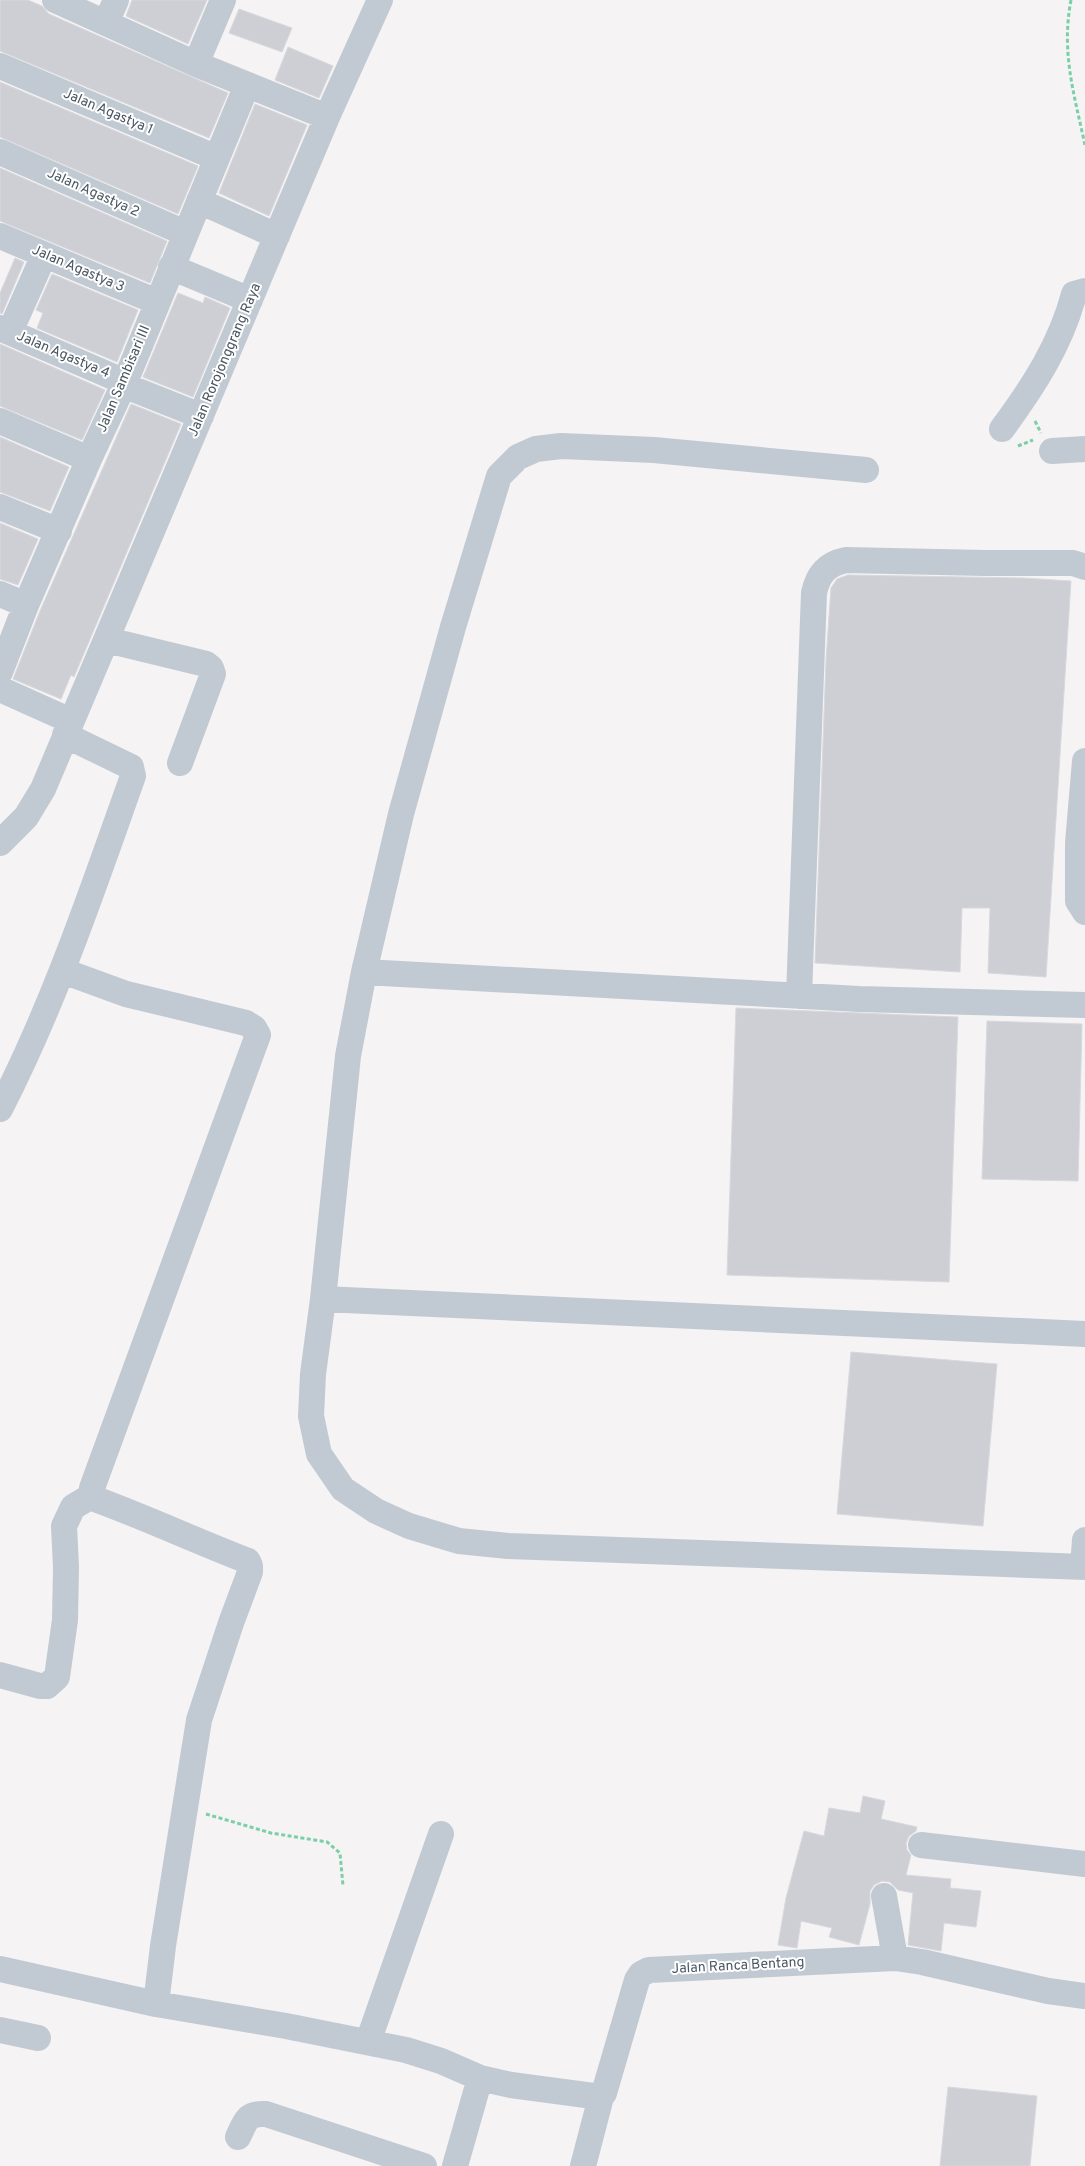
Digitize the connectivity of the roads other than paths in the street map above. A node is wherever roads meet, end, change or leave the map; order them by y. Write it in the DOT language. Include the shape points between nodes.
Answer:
graph roads {
  1 [pos="55,0"];
  2 [pos="223,0"];
  3 [pos="380,0"];
  4 [pos="111,11"];
  5 [pos="196,64"];
  6 [pos="0,66"];
  7 [pos="247,85"];
  8 [pos="326,118"];
  9 [pos="0,152"];
  10 [pos="217,158"];
  11 [pos="199,201"];
  12 [pos="185,233"];
  13 [pos="0,236"];
  14 [pos="277,236"];
  15 [pos="44,255"];
  16 [pos="171,267"];
  17 [pos="1085,291"];
  18 [pos="250,300"];
  19 [pos="157,302"];
  20 [pos="5,330"];
  21 [pos="124,383"];
  22 [pos="201,416"];
  23 [pos="0,421"];
  24 [pos="1002,429"];
  25 [pos="1085,449"];
  26 [pos="1052,451"];
  27 [pos="89,459"];
  28 [pos="866,470"];
  29 [pos="0,508"];
  30 [pos="59,531"];
  31 [pos="1085,567"];
  32 [pos="0,594"];
  33 [pos="26,606"];
  34 [pos="107,640"];
  35 [pos="0,672"];
  36 [pos="0,689"];
  37 [pos="68,728"];
  38 [pos="1085,761"];
  39 [pos="180,763"];
  40 [pos="0,843"];
  41 [pos="1083,904"];
  42 [pos="63,971"];
  43 [pos="364,972"];
  44 [pos="799,996"];
  45 [pos="1085,1005"];
  46 [pos="0,1109"];
  47 [pos="323,1299"];
  48 [pos="1085,1334"];
  49 [pos="93,1495"];
  50 [pos="1085,1540"];
  51 [pos="1084,1566"];
  52 [pos="0,1675"];
  53 [pos="441,1834"];
  54 [pos="921,1845"];
  55 [pos="1085,1864"];
  56 [pos="884,1896"];
  57 [pos="895,1958"];
  58 [pos="0,1969"];
  59 [pos="1085,1996"];
  60 [pos="156,2004"];
  61 [pos="0,2030"];
  62 [pos="38,2038"];
  63 [pos="368,2042"];
  64 [pos="480,2078"];
  65 [pos="601,2097"];
  66 [pos="238,2137"];
  67 [pos="424,2166"];
  68 [pos="455,2166"];
  69 [pos="583,2166"];
  1 -- 4 [label="street"];
  2 -- 5 [label="street"];
  3 -- 8 [label="street, Jalan Rorojonggrang Raya"];
  4 -- 5 [label="street"];
  5 -- 7 [label="street"];
  6 -- 10 [label="street, Jalan Agastya 1"];
  7 -- 8 [label="street"];
  7 -- 10 [label="street, Jalan Sambisari III"];
  8 -- 14 [label="street, Jalan Rorojonggrang Raya"];
  9 -- 12 [label="street, Jalan Agastya 2"];
  10 -- 11 [label="street, Jalan Sambisari III"];
  11 -- 12 [label="street, Jalan Sambisari III"];
  11 -- 14 [label="street"];
  12 -- 16 [label="street, Jalan Sambisari III"];
  13 -- 15 [label="street, Jalan Agastya 3"];
  14 -- 18 [label="street, Jalan Rorojonggrang Raya"];
  15 -- 19 [label="street, Jalan Agastya 3"];
  15 -- 20 [label="street"];
  16 -- 18 [label="street"];
  16 -- 19 [label="street, Jalan Sambisari III"];
  17 -- 24 [label="street" via="1074,294 1055,346 1033,386"];
  18 -- 22 [label="street, Jalan Rorojonggrang Raya"];
  19 -- 21 [label="street, Jalan Sambisari III"];
  20 -- 21 [label="street, Jalan Agastya 4"];
  21 -- 22 [label="street, Jalan Agastya 4"];
  21 -- 27 [label="street, Jalan Sambisari III"];
  22 -- 34 [label="street, Jalan Rorojonggrang Raya"];
  23 -- 27 [label="street"];
  25 -- 26 [label="street"];
  27 -- 30 [label="street, Jalan Sambisari III"];
  28 -- 43 [label="street" via="654,450 561,446 536,449 518,457 498,476 401,814"];
  29 -- 30 [label="street"];
  30 -- 33 [label="street, Jalan Sambisari III"];
  31 -- 44 [label="street" via="1073,563 846,560 834,562 819,578 814,593"];
  32 -- 33 [label="street"];
  33 -- 35 [label="street, Jalan Sambisari III"];
  34 -- 37 [label="street, Jalan Rorojonggrang Raya"];
  34 -- 39 [label="street" via="206,664 211,668 213,674"];
  36 -- 37 [label="street"];
  37 -- 40 [label="street, Jalan Rorojonggrang Raya" via="34,806"];
  37 -- 42 [label="street" via="131,767 133,776"];
  38 -- 41 [label="street" via="1078,843"];
  42 -- 46 [label="street"];
  42 -- 49 [label="street" via="126,994 246,1023 258,1034 92,1488"];
  43 -- 44 [label="street"];
  43 -- 47 [label="street" via="348,1056"];
  44 -- 45 [label="street"];
  47 -- 48 [label="street"];
  47 -- 51 [label="street" via="311,1416 319,1454 343,1488 376,1510 410,1526 459,1541 508,1546"];
  49 -- 52 [label="street" via="73,1507 64,1526 64,1620 57,1677 47,1686 40,1686"];
  49 -- 60 [label="street" via="95,1499 248,1561 250,1566 199,1720"];
  50 -- 51 [label="street"];
  53 -- 63 [label="street"];
  54 -- 55 [label="street"];
  56 -- 57 [label="street"];
  57 -- 59 [label="street, Jalan Ranca Bentang"];
  57 -- 65 [label="street, Jalan Ranca Bentang" via="649,1970 637,1980"];
  58 -- 60 [label="street"];
  60 -- 63 [label="street"];
  61 -- 62 [label="street"];
  63 -- 64 [label="street" via="441,2061"];
  64 -- 65 [label="street"];
  64 -- 68 [label="street"];
  65 -- 69 [label="street, Jalan Ranca Bentang"];
  66 -- 67 [label="street" via="248,2117 266,2114"];
}
